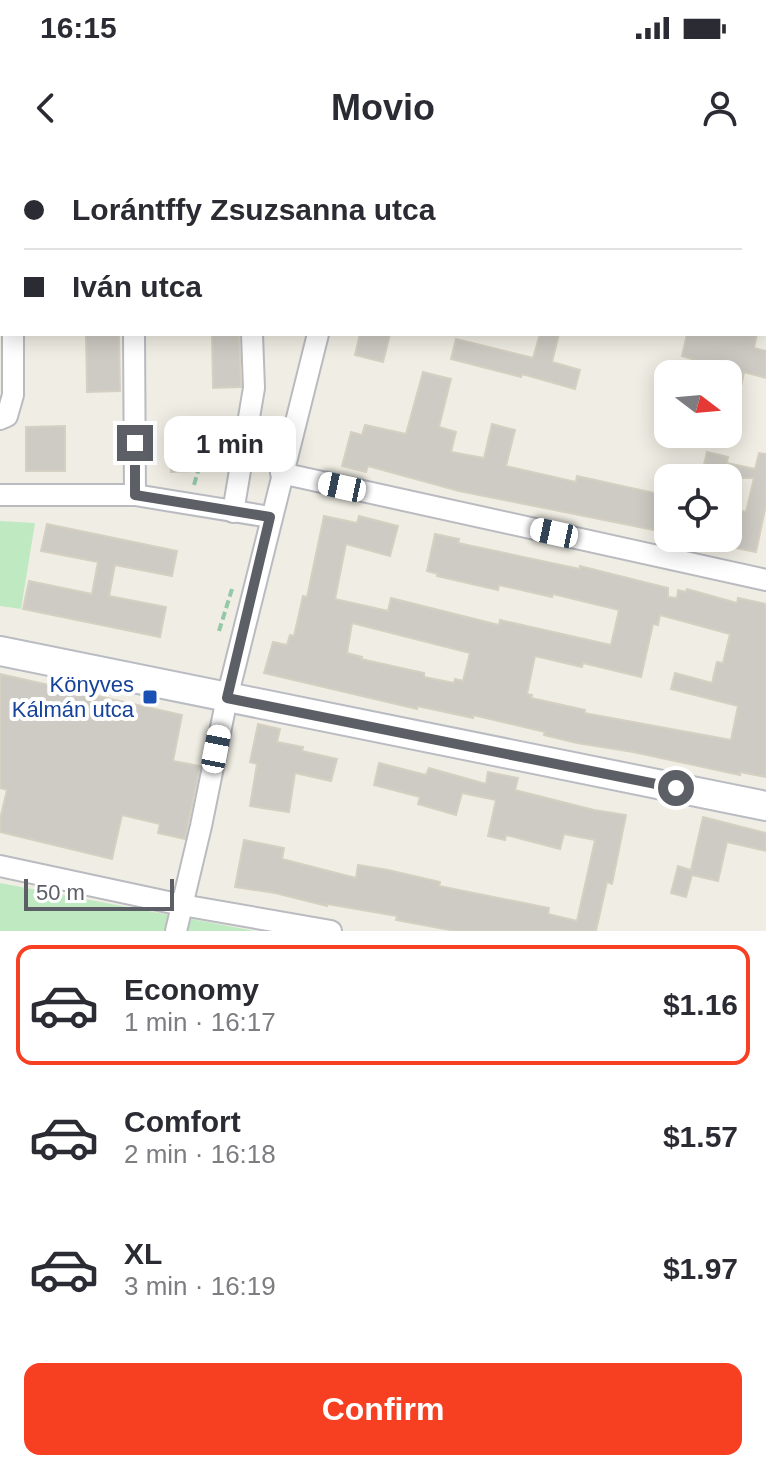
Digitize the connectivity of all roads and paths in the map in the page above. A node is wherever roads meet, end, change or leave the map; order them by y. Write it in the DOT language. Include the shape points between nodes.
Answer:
graph roads {
  1 [pos="13,336"];
  2 [pos="134,336"];
  3 [pos="252,336"];
  4 [pos="317,336"];
  5 [pos="0,419"];
  6 [pos="281,473"];
  7 [pos="0,495"];
  8 [pos="135,495"];
  9 [pos="233,512"];
  10 [pos="270,517"];
  11 [pos="766,580"];
  12 [pos="0,651"];
  13 [pos="227,698"];
  14 [pos="766,806"];
  15 [pos="0,866"];
  16 [pos="182,905"];
  17 [pos="176,931"];
  18 [pos="331,931"];
  1 -- 5 [label="street" via="13,395 7,416"];
  2 -- 8 [label="street"];
  3 -- 9 [label="street" via="254,388"];
  4 -- 6 [label="street"];
  6 -- 10 [label="street"];
  6 -- 11 [label="street"];
  7 -- 8 [label="street"];
  8 -- 9 [label="street"];
  9 -- 10 [label="street"];
  10 -- 13 [label="street"];
  12 -- 13 [label="main road"];
  13 -- 14 [label="main road"];
  13 -- 16 [label="street"];
  15 -- 16 [label="street"];
  16 -- 17 [label="street"];
  16 -- 18 [label="street"];
}
